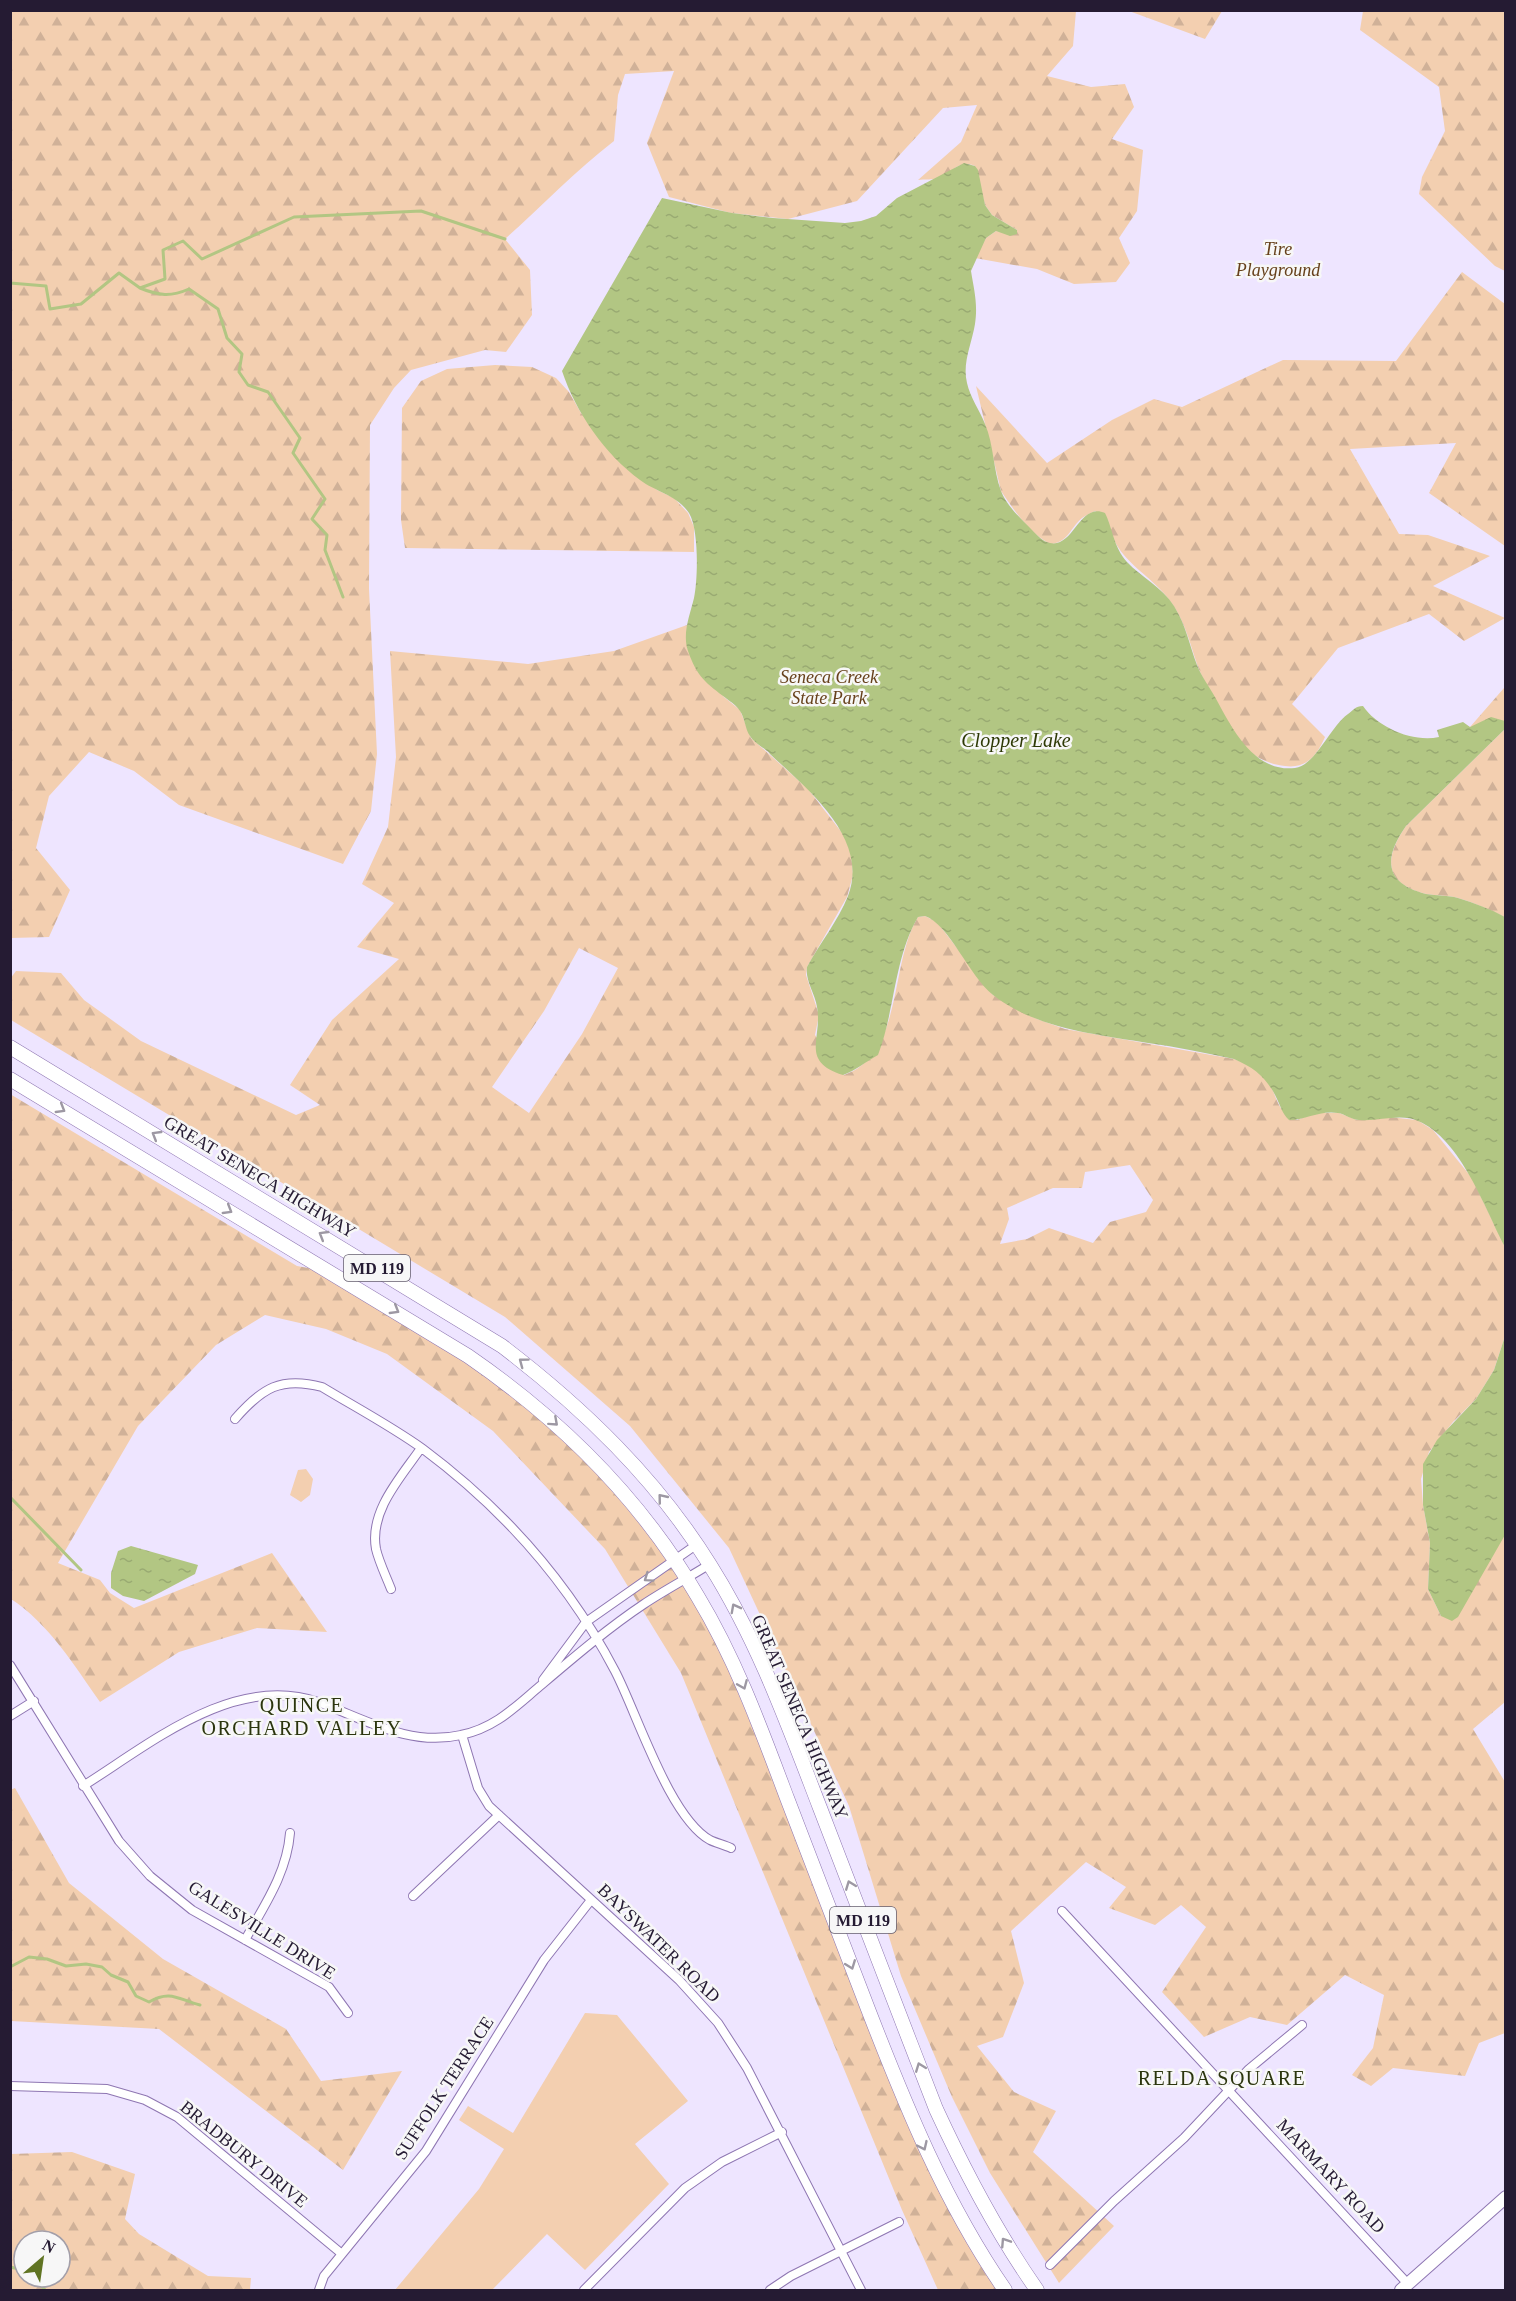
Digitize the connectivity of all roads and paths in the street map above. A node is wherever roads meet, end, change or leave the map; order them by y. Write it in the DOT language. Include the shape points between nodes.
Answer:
graph roads {
  1 [pos="10,1047"];
  2 [pos="10,1079"];
  3 [pos="235,1419"];
  4 [pos="421,1448"];
  5 [pos="696,1545"];
  6 [pos="675,1560"];
  7 [pos="710,1564"];
  8 [pos="687,1578"];
  9 [pos="391,1588"];
  10 [pos="586,1622"];
  11 [pos="597,1640"];
  12 [pos="10,1665"];
  13 [pos="538,1687"];
  14 [pos="34,1701"];
  15 [pos="10,1716"];
  16 [pos="462,1735"];
  17 [pos="83,1786"];
  18 [pos="499,1815"];
  19 [pos="290,1833"];
  20 [pos="731,1848"];
  21 [pos="413,1896"];
  22 [pos="591,1900"];
  23 [pos="1062,1911"];
  24 [pos="245,1940"];
  25 [pos="348,2013"];
  26 [pos="1302,2025"];
  27 [pos="10,2086"];
  28 [pos="1230,2090"];
  29 [pos="782,2132"];
  30 [pos="1506,2197"];
  31 [pos="899,2222"];
  32 [pos="841,2252"];
  33 [pos="342,2254"];
  34 [pos="1050,2265"];
  35 [pos="1404,2287"];
  36 [pos="319,2290"];
  37 [pos="584,2290"];
  38 [pos="770,2290"];
  39 [pos="861,2290"];
  40 [pos="1005,2290"];
  41 [pos="1038,2290"];
  5 -- 1 [label="main road, GREAT SENECA HIGHWAY / MD 119, one-way" via="636,1466 599,1427 502,1346"];
  2 -- 6 [label="main road, MD 119, one-way" via="411,1320 501,1379 608,1474"];
  3 -- 4 [label="street" via="276,1384 304,1382 322,1387"];
  4 -- 9 [label="street" via="384,1502 377,1523 377,1550"];
  4 -- 10 [label="street" via="470,1486 519,1533"];
  5 -- 6 [label="street"];
  5 -- 7 [label="main road, GREAT SENECA HIGHWAY / MD 119"];
  6 -- 8 [label="main road, MD 119"];
  6 -- 10 [label="street, one-way"];
  7 -- 8 [label="street"];
  41 -- 7 [label="main road, GREAT SENECA HIGHWAY / MD 119, one-way" via="994,2224 941,2119 788,1725 751,1638"];
  8 -- 11 [label="street"];
  8 -- 40 [label="main road, MD 119, one-way" via="759,1723 910,2118 957,2213"];
  10 -- 11 [label="street"];
  10 -- 13 [label="street"];
  11 -- 13 [label="street"];
  11 -- 20 [label="street" via="677,1802 709,1839"];
  12 -- 14 [label="street, GALESVILLE DRIVE"];
  13 -- 16 [label="street" via="519,1707 488,1727"];
  14 -- 15 [label="street"];
  14 -- 17 [label="street, GALESVILLE DRIVE"];
  16 -- 17 [label="street" via="435,1739 404,1736 315,1701 288,1696 254,1697 200,1714"];
  16 -- 18 [label="street, BAYSWATER ROAD" via="478,1788"];
  17 -- 24 [label="street, GALESVILLE DRIVE" via="119,1842 150,1876 192,1910"];
  18 -- 21 [label="street"];
  18 -- 22 [label="street, BAYSWATER ROAD"];
  19 -- 24 [label="street" via="283,1870"];
  22 -- 29 [label="street, BAYSWATER ROAD" via="679,1980 718,2023"];
  22 -- 33 [label="street, SUFFOLK TERRACE" via="544,1960 426,2151"];
  23 -- 28 [label="street, MARMARY ROAD"];
  24 -- 25 [label="street, GALESVILLE DRIVE" via="329,1987"];
  26 -- 28 [label="street"];
  27 -- 33 [label="street, BRADBURY DRIVE" via="106,2089 145,2100 177,2117"];
  28 -- 34 [label="street"];
  28 -- 35 [label="street, MARMARY ROAD"];
  29 -- 32 [label="street, BAYSWATER ROAD"];
  29 -- 37 [label="street" via="722,2162 685,2188"];
  30 -- 35 [label="street"];
  31 -- 32 [label="street"];
  32 -- 38 [label="street"];
  32 -- 39 [label="street, BAYSWATER ROAD"];
  33 -- 36 [label="street, SUFFOLK TERRACE" via="324,2276"];
}
